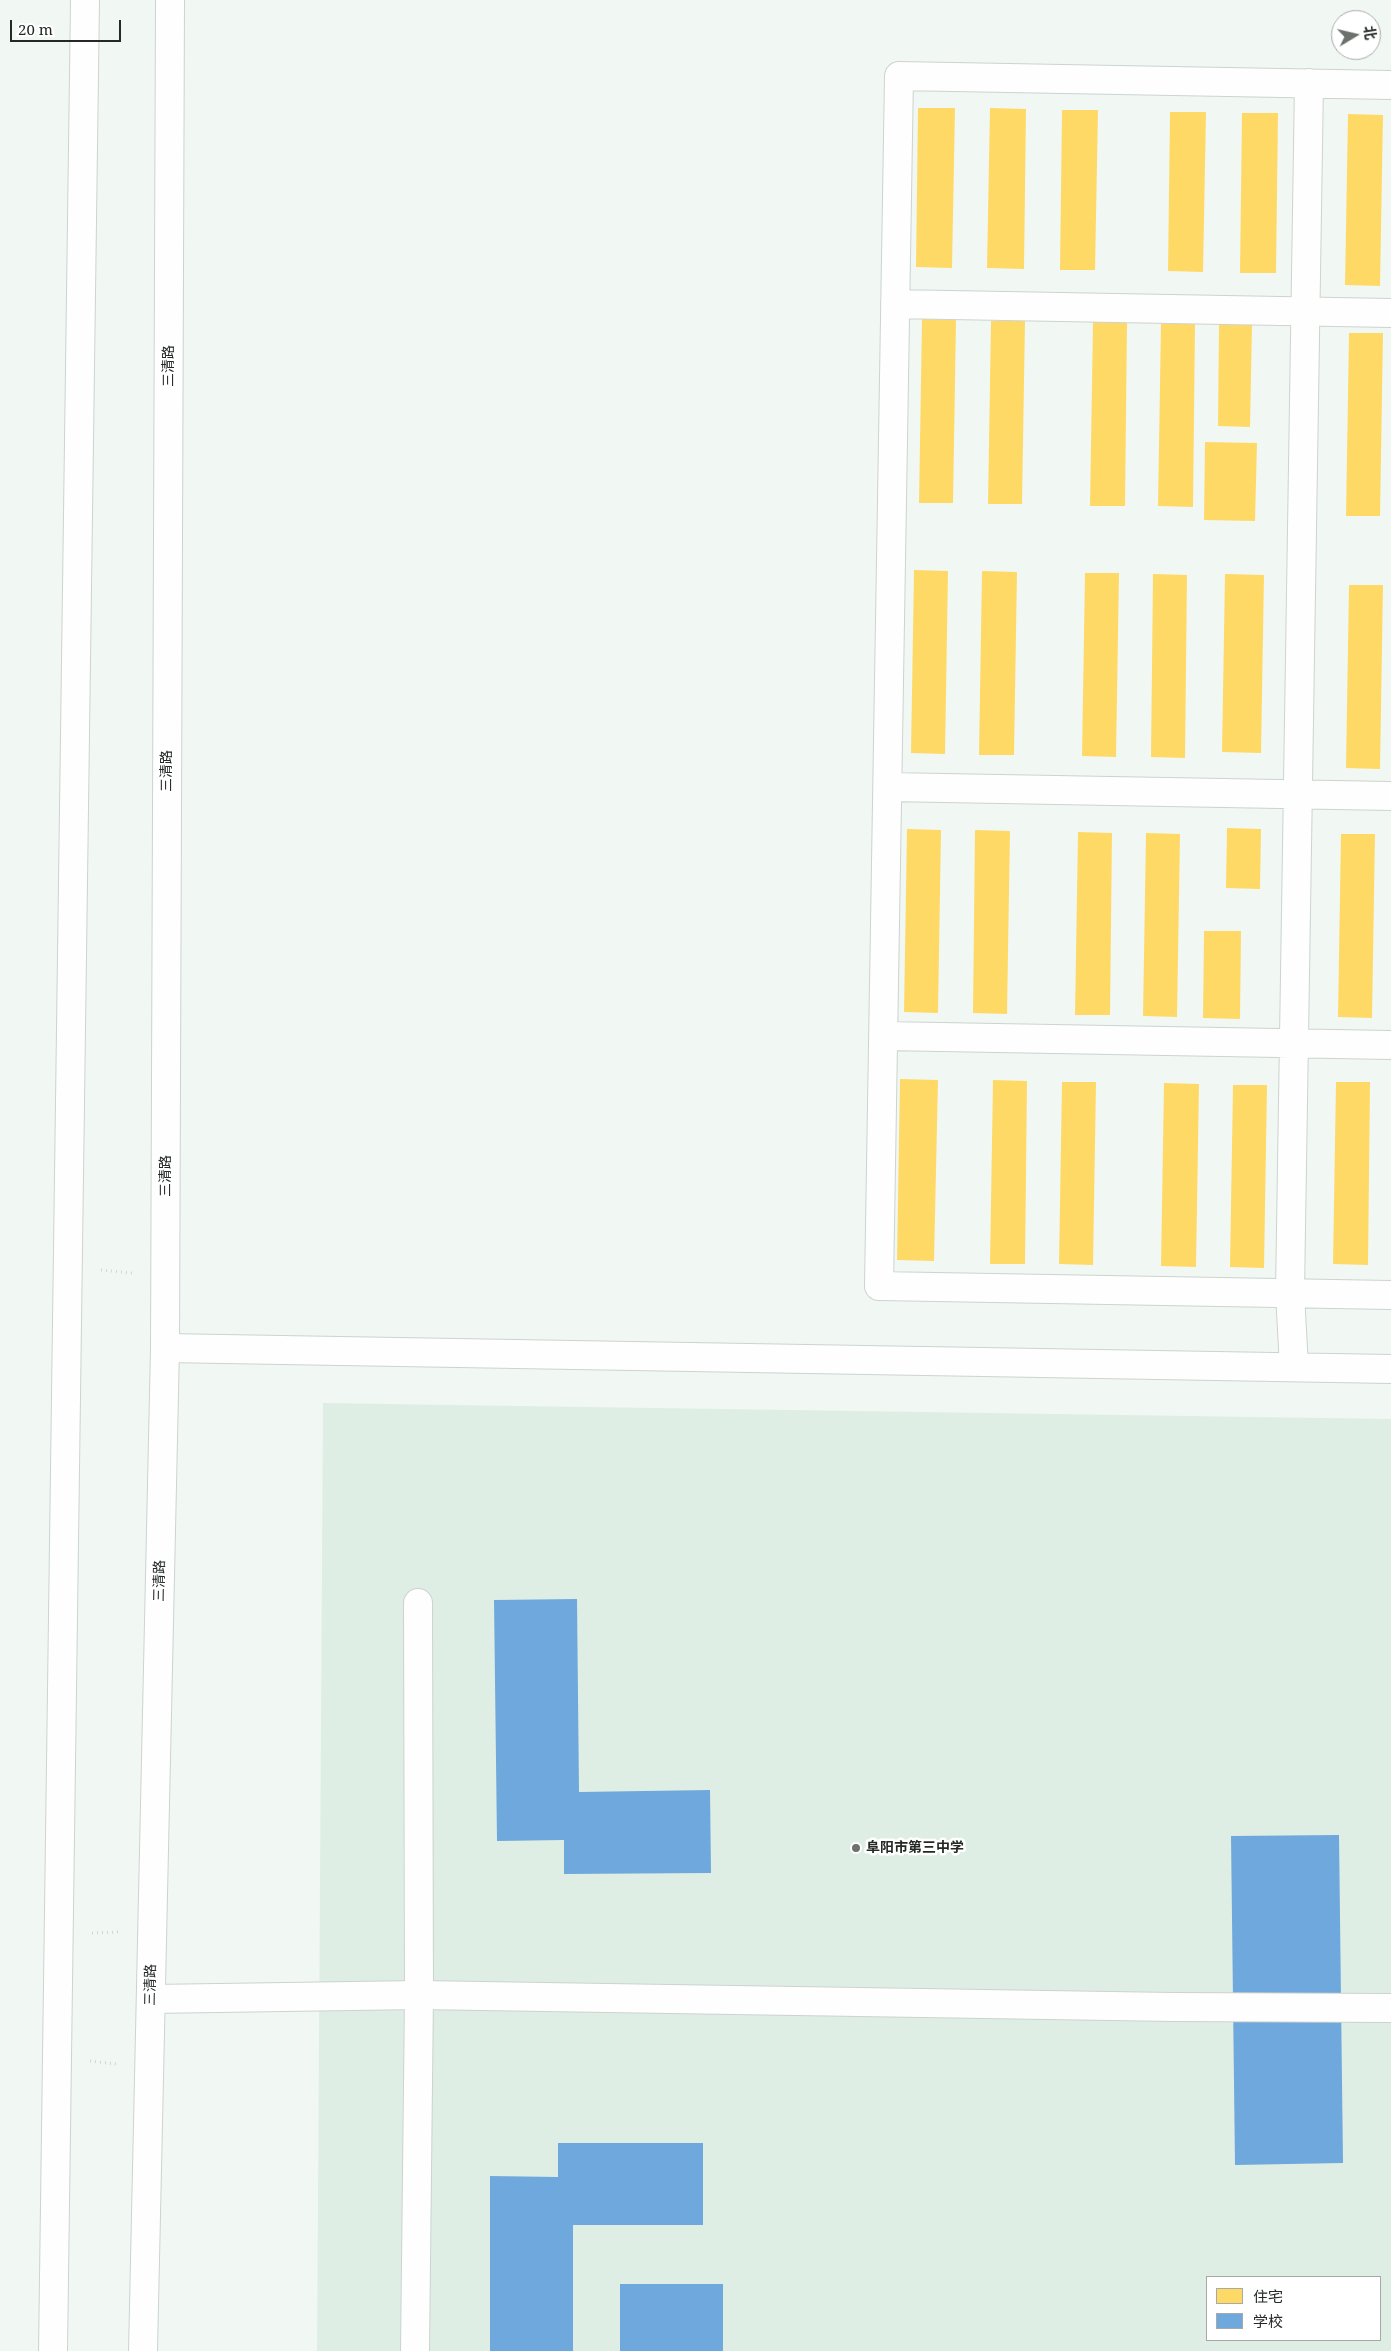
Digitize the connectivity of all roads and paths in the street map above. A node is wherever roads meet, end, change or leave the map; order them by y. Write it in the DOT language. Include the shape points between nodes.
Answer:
graph roads {
  1 [pos="84,0"];
  2 [pos="170,0"];
  3 [pos="1309,83"];
  4 [pos="1391,84"];
  5 [pos="896,304"];
  6 [pos="1306,311"];
  7 [pos="1391,313"];
  8 [pos="888,787"];
  9 [pos="1298,794"];
  10 [pos="1391,796"];
  11 [pos="884,1036"];
  12 [pos="1294,1043"];
  13 [pos="1391,1045"];
  14 [pos="68,1267"];
  15 [pos="166,1276"];
  16 [pos="1290,1293"];
  17 [pos="1391,1295"];
  18 [pos="165,1348"];
  19 [pos="1294,1367"];
  20 [pos="1391,1369"];
  21 [pos="418,1602"];
  22 [pos="153,1930"];
  23 [pos="59,1935"];
  24 [pos="419,1995"];
  25 [pos="151,1999"];
  26 [pos="1391,2008"];
  27 [pos="57,2058"];
  28 [pos="149,2067"];
  29 [pos="53,2351"];
  30 [pos="143,2351"];
  31 [pos="415,2351"];
  1 -- 14 [label="street"];
  2 -- 15 [label="street, 三清路"];
  3 -- 4 [label="street"];
  3 -- 5 [label="street" via="899,76"];
  3 -- 6 [label="street"];
  5 -- 6 [label="street"];
  5 -- 8 [label="street"];
  6 -- 7 [label="street"];
  6 -- 9 [label="street"];
  8 -- 9 [label="street"];
  8 -- 11 [label="street"];
  9 -- 10 [label="street"];
  9 -- 12 [label="street"];
  11 -- 12 [label="street"];
  11 -- 16 [label="street" via="879,1286"];
  12 -- 13 [label="street"];
  12 -- 16 [label="street"];
  14 -- 15 [label="path"];
  14 -- 23 [label="street"];
  15 -- 18 [label="street, 三清路"];
  16 -- 17 [label="street"];
  16 -- 19 [label="street"];
  18 -- 19 [label="street"];
  18 -- 22 [label="street, 三清路"];
  19 -- 20 [label="street"];
  21 -- 24 [label="street"];
  22 -- 23 [label="path"];
  22 -- 25 [label="street, 三清路"];
  23 -- 27 [label="street"];
  24 -- 25 [label="street"];
  24 -- 26 [label="street"];
  24 -- 31 [label="street"];
  25 -- 28 [label="street, 三清路"];
  27 -- 28 [label="path"];
  27 -- 29 [label="street"];
  28 -- 30 [label="street, 三清路"];
}
